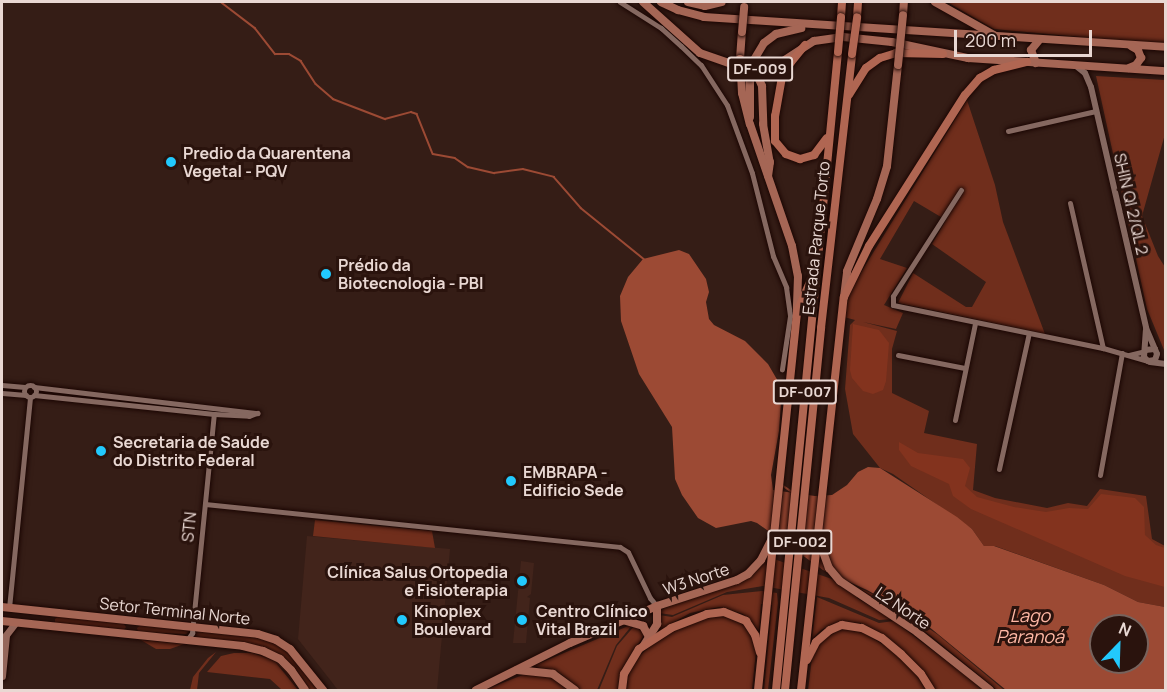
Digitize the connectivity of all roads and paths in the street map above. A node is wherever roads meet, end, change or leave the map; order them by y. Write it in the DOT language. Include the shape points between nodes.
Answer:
graph roads {
  1 [pos="620,2"];
  2 [pos="643,2"];
  3 [pos="661,2"];
  4 [pos="688,2"];
  5 [pos="722,2"];
  6 [pos="842,2"];
  7 [pos="858,2"];
  8 [pos="904,2"];
  9 [pos="935,2"];
  10 [pos="745,4"];
  11 [pos="830,26"];
  12 [pos="998,37"];
  13 [pos="1039,40"];
  14 [pos="805,45"];
  15 [pos="1131,45"];
  16 [pos="1166,47"];
  17 [pos="700,53"];
  18 [pos="943,54"];
  19 [pos="1032,63"];
  20 [pos="701,65"];
  21 [pos="1075,65"];
  22 [pos="1098,66"];
  23 [pos="1128,68"];
  24 [pos="742,71"];
  25 [pos="1166,71"];
  26 [pos="1090,87"];
  27 [pos="847,101"];
  28 [pos="1096,111"];
  29 [pos="750,124"];
  30 [pos="830,129"];
  31 [pos="1008,131"];
  32 [pos="768,177"];
  33 [pos="961,190"];
  34 [pos="1070,203"];
  35 [pos="818,266"];
  36 [pos="843,297"];
  37 [pos="797,312"];
  38 [pos="975,322"];
  39 [pos="1146,328"];
  40 [pos="1029,333"];
  41 [pos="1102,348"];
  42 [pos="1145,350"];
  43 [pos="1155,350"];
  44 [pos="1122,353"];
  45 [pos="898,355"];
  46 [pos="1129,356"];
  47 [pos="1166,357"];
  48 [pos="1149,361"];
  49 [pos="1166,364"];
  50 [pos="965,368"];
  51 [pos="782,369"];
  52 [pos="2,385"];
  53 [pos="26,387"];
  54 [pos="34,387"];
  55 [pos="2,393"];
  56 [pos="30,396"];
  57 [pos="214,414"];
  58 [pos="955,420"];
  59 [pos="999,469"];
  60 [pos="1100,476"];
  61 [pos="796,477"];
  62 [pos="806,478"];
  63 [pos="205,504"];
  64 [pos="774,532"];
  65 [pos="818,536"];
  66 [pos="5,607"];
  67 [pos="653,608"];
  68 [pos="43,611"];
  69 [pos="58,613"];
  70 [pos="2,621"];
  71 [pos="621,621"];
  72 [pos="15,622"];
  73 [pos="41,625"];
  74 [pos="2,626"];
  75 [pos="56,627"];
  76 [pos="193,627"];
  77 [pos="6,635"];
  78 [pos="187,640"];
  79 [pos="646,641"];
  80 [pos="762,658"];
  81 [pos="513,671"];
  82 [pos="802,675"];
  83 [pos="2,676"];
  84 [pos="305,690"];
  85 [pos="323,690"];
  86 [pos="476,690"];
  87 [pos="575,690"];
  88 [pos="622,690"];
  89 [pos="758,690"];
  90 [pos="776,690"];
  91 [pos="785,690"];
  92 [pos="801,690"];
  93 [pos="931,690"];
  94 [pos="990,690"];
  1 -- 20 [label="street" via="660,28"];
  2 -- 17 [label="main road, DF-009"];
  3 -- 11 [label="main road" via="704,17"];
  4 -- 5 [label="main road" via="705,6"];
  6 -- 30 [label="highway, Estrada Parque Torto / DF-007, bridge"];
  7 -- 27 [label="highway, Estrada Parque Torto / DF-007, bridge"];
  8 -- 36 [label="main road, bridge" via="887,166 847,271"];
  9 -- 12 [label="main road"];
  10 -- 24 [label="main road, bridge"];
  11 -- 12 [label="main road"];
  11 -- 29 [label="main road, bridge" via="792,28 776,34 759,50 750,77"];
  12 -- 13 [label="main road"];
  13 -- 15 [label="main road"];
  13 -- 19 [label="main road" via="1031,50"];
  14 -- 18 [label="main road, DF-009" via="843,37 892,42"];
  14 -- 24 [label="main road, DF-009" via="775,65"];
  14 -- 30 [label="highway" via="782,78 775,141 786,154 808,158 823,146"];
  15 -- 16 [label="main road"];
  15 -- 23 [label="main road" via="1141,58"];
  17 -- 20 [label="street"];
  17 -- 24 [label="main road, DF-009"];
  18 -- 19 [label="main road, DF-009"];
  18 -- 27 [label="highway" via="880,58 866,68"];
  19 -- 21 [label="main road, DF-009"];
  19 -- 36 [label="highway" via="994,70 980,78 965,95 869,246"];
  20 -- 51 [label="street" via="727,105 739,134 773,256 786,288 790,316"];
  21 -- 22 [label="main road, DF-009"];
  21 -- 26 [label="street, SHIN QI 2/QL 2" via="1085,73"];
  22 -- 23 [label="main road, DF-009"];
  22 -- 26 [label="street" via="1091,73"];
  23 -- 25 [label="main road, DF-009"];
  24 -- 29 [label="main road" via="742,93"];
  24 -- 32 [label="main road" via="758,77 762,86"];
  26 -- 28 [label="street, SHIN QI 2/QL 2"];
  27 -- 62 [label="highway, Estrada Parque Torto / DF-007"];
  28 -- 31 [label="street"];
  28 -- 39 [label="street, SHIN QI 2/QL 2"];
  29 -- 32 [label="main road"];
  30 -- 35 [label="highway, Estrada Parque Torto / DF-007"];
  32 -- 37 [label="main road" via="795,260"];
  33 -- 38 [label="street" via="892,303"];
  34 -- 41 [label="street"];
  35 -- 37 [label="highway"];
  35 -- 61 [label="highway, Estrada Parque Torto / DF-007"];
  36 -- 65 [label="highway"];
  37 -- 64 [label="highway"];
  38 -- 40 [label="street"];
  38 -- 50 [label="street"];
  39 -- 42 [label="street, SHIN QI 2/QL 2"];
  39 -- 43 [label="street, SHIN QI 2/QL 2"];
  40 -- 41 [label="street"];
  40 -- 59 [label="street"];
  41 -- 44 [label="street"];
  42 -- 43 [label="street"];
  42 -- 46 [label="street"];
  42 -- 48 [label="street" via="1144,357"];
  43 -- 47 [label="street"];
  43 -- 48 [label="street" via="1157,357"];
  44 -- 46 [label="street"];
  44 -- 60 [label="street"];
  45 -- 50 [label="street"];
  46 -- 48 [label="street"];
  48 -- 49 [label="street"];
  50 -- 58 [label="street"];
  52 -- 53 [label="street"];
  53 -- 54 [label="street"];
  53 -- 56 [label="street"];
  54 -- 56 [label="street"];
  54 -- 57 [label="street" via="257,412 249,416"];
  55 -- 56 [label="street"];
  56 -- 57 [label="street"];
  56 -- 66 [label="street"];
  57 -- 63 [label="street, STN"];
  61 -- 90 [label="highway, DF-002"];
  62 -- 91 [label="highway, DF-002"];
  63 -- 67 [label="street" via="620,547 628,552"];
  63 -- 76 [label="street, STN"];
  64 -- 67 [label="main road, W3 Norte" via="764,554 748,574"];
  64 -- 80 [label="highway"];
  65 -- 82 [label="highway"];
  65 -- 94 [label="main road, L2 Norte" via="834,575 944,652"];
  66 -- 68 [label="main road, Setor Terminal Norte"];
  67 -- 71 [label="main road, W3 Norte"];
  67 -- 79 [label="main road" via="657,624"];
  68 -- 69 [label="main road, Setor Terminal Norte"];
  68 -- 73 [label="main road" via="46,619"];
  69 -- 75 [label="main road" via="52,619"];
  69 -- 76 [label="main road, Setor Terminal Norte"];
  70 -- 72 [label="main road, Setor Terminal Norte"];
  71 -- 79 [label="main road" via="643,626"];
  71 -- 81 [label="main road, W3 Norte"];
  72 -- 73 [label="main road, Setor Terminal Norte"];
  72 -- 77 [label="main road"];
  73 -- 75 [label="main road, Setor Terminal Norte"];
  74 -- 77 [label="main road"];
  75 -- 78 [label="main road, Setor Terminal Norte"];
  76 -- 78 [label="street, STN"];
  76 -- 85 [label="main road, Setor Terminal Norte" via="258,634 276,640 300,659"];
  77 -- 83 [label="main road"];
  78 -- 84 [label="main road, Setor Terminal Norte" via="243,646 272,654 291,670"];
  79 -- 80 [label="highway" via="690,620 724,612 750,625"];
  79 -- 88 [label="highway" via="627,666"];
  80 -- 89 [label="highway"];
  81 -- 86 [label="main road, W3 Norte"];
  81 -- 87 [label="main road" via="553,674"];
  82 -- 92 [label="highway"];
  82 -- 93 [label="highway" via="811,650 823,634 842,625 856,626 888,643"];
}
